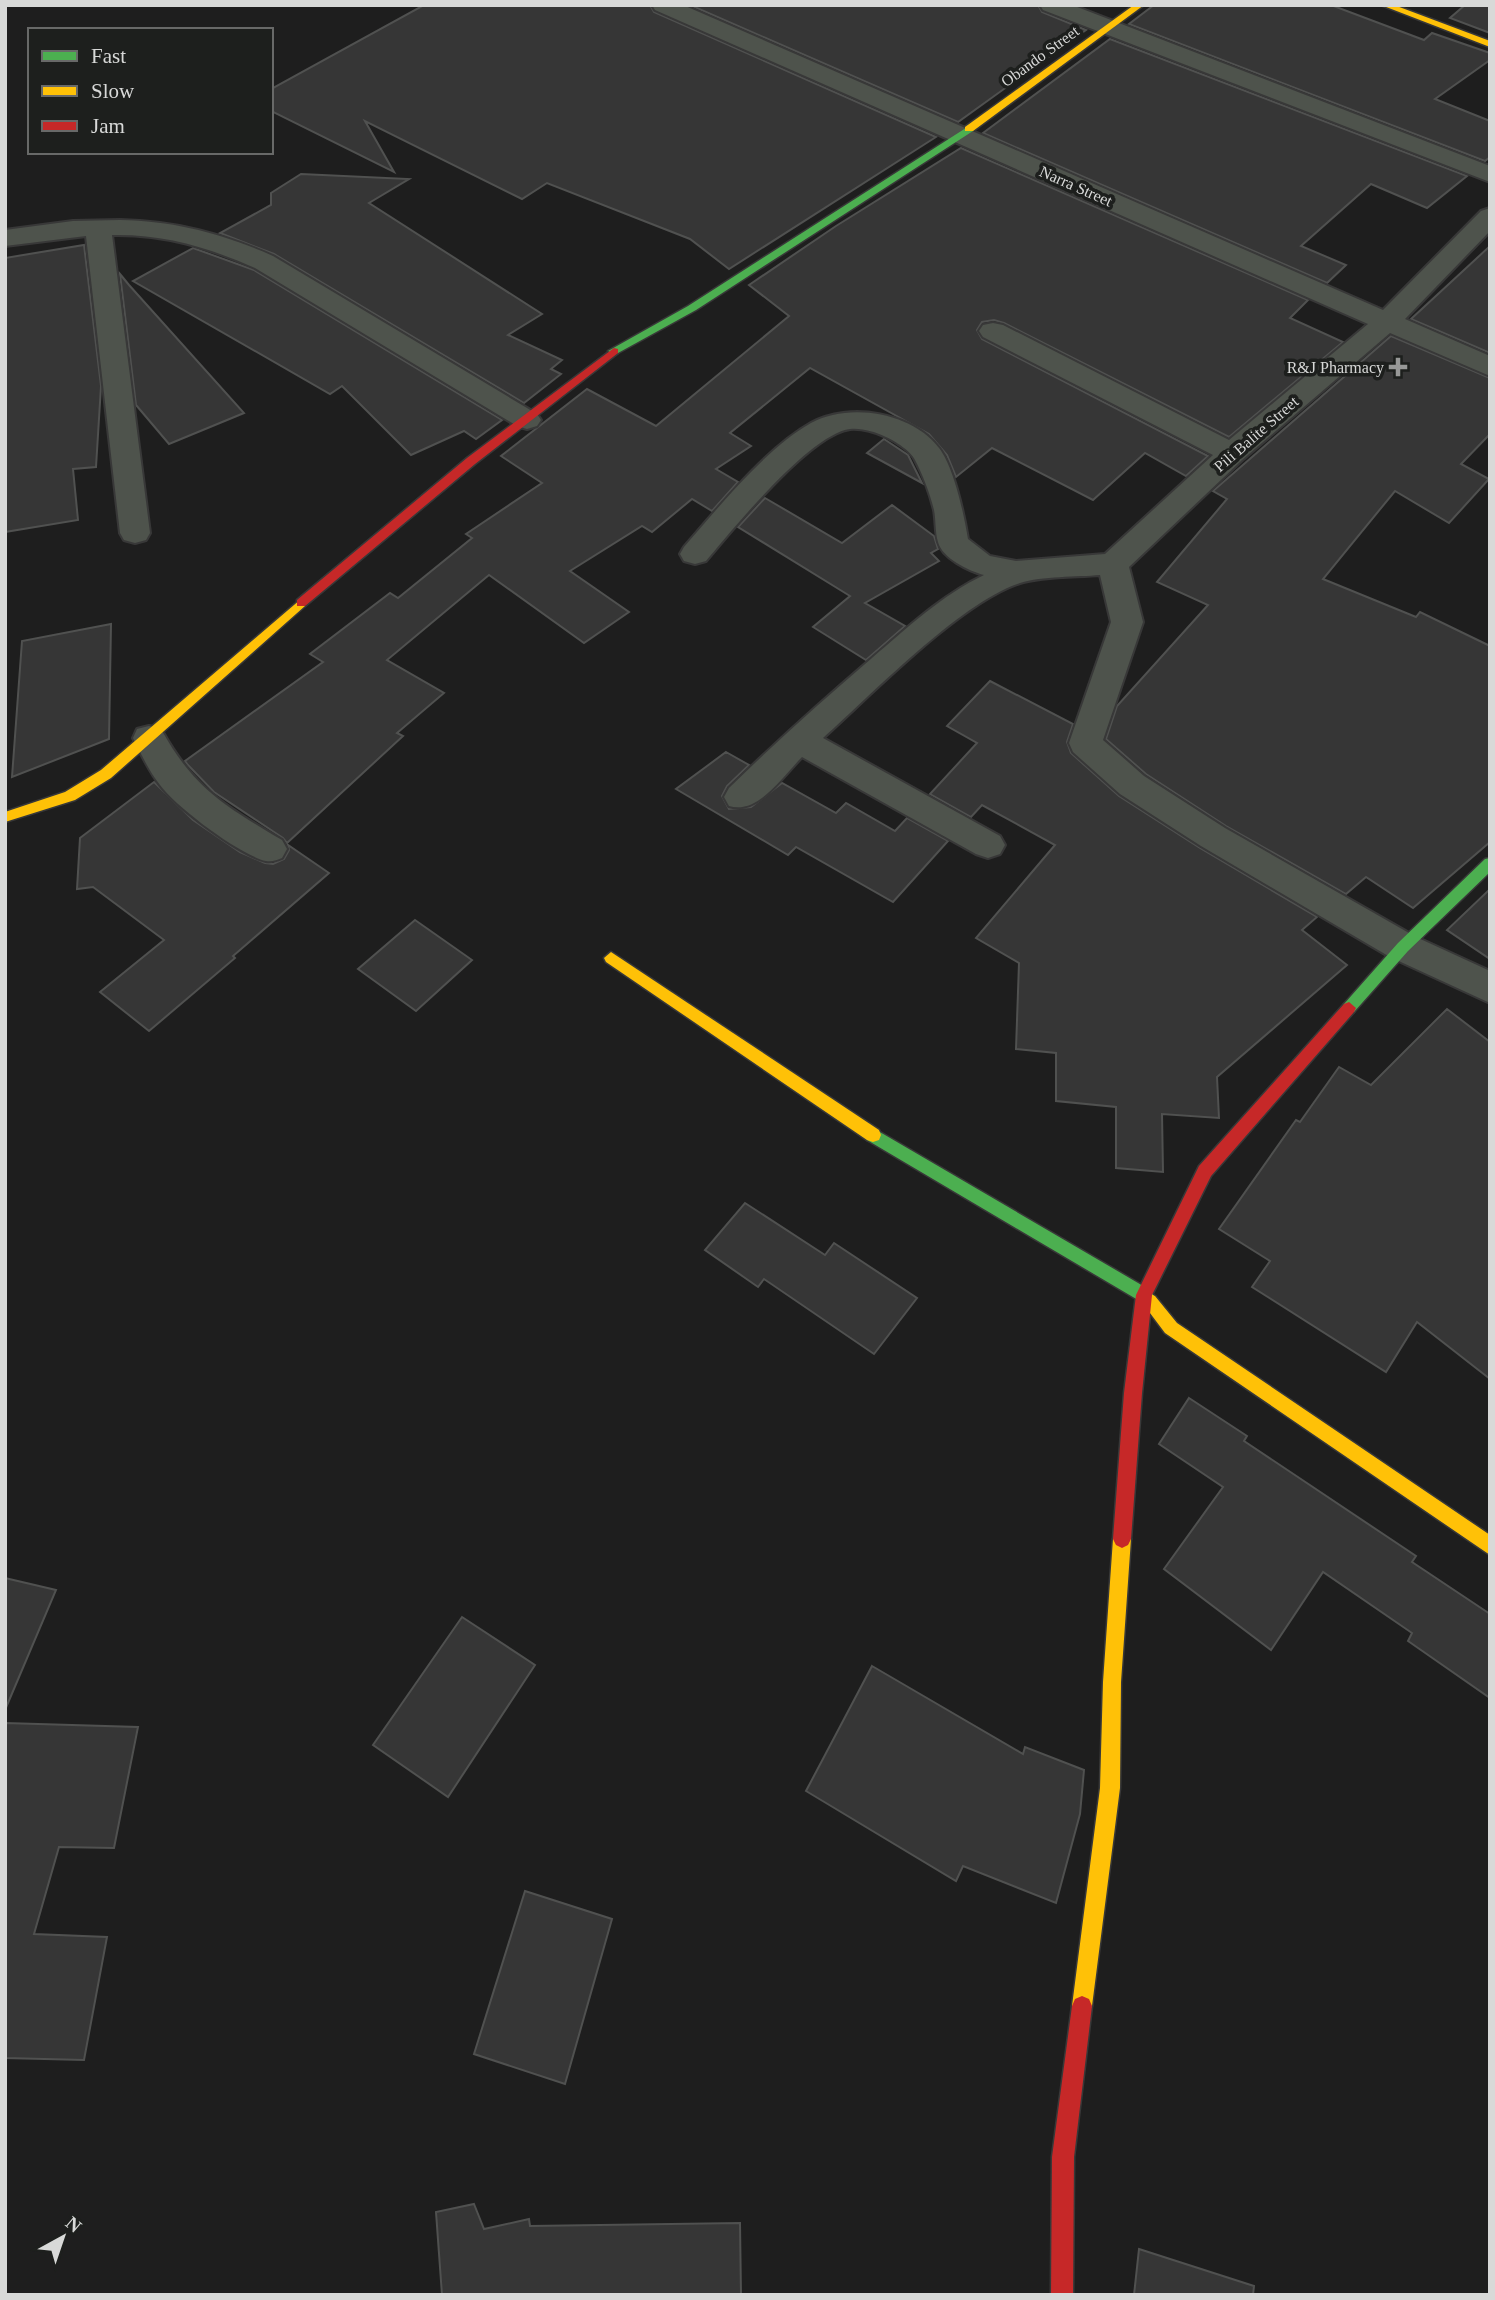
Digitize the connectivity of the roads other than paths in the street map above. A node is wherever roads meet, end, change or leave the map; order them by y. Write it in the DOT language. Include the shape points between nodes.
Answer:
graph roads {
  1 [pos="663,5"];
  2 [pos="1051,5"];
  3 [pos="1140,5"];
  4 [pos="1385,5"];
  5 [pos="1414,10"];
  6 [pos="1109,29"];
  7 [pos="1490,44"];
  8 [pos="960,135"];
  9 [pos="1490,175"];
  10 [pos="1490,216"];
  11 [pos="98,229"];
  12 [pos="5,238"];
  13 [pos="1387,322"];
  14 [pos="993,331"];
  15 [pos="1490,367"];
  16 [pos="527,420"];
  17 [pos="1233,453"];
  18 [pos="135,533"];
  19 [pos="695,554"];
  20 [pos="1113,564"];
  21 [pos="1016,572"];
  22 [pos="149,738"];
  23 [pos="799,740"];
  24 [pos="741,797"];
  25 [pos="5,817"];
  26 [pos="988,845"];
  27 [pos="270,849"];
  28 [pos="1490,863"];
  29 [pos="1403,947"];
  30 [pos="611,957"];
  31 [pos="1490,988"];
  32 [pos="1144,1295"];
  33 [pos="1490,1546"];
  34 [pos="1062,2295"];
  1 -- 8 [label="street, Narra Street"];
  2 -- 6 [label="street"];
  3 -- 6 [label="street, Obando Street"];
  4 -- 5 [label="street"];
  5 -- 7 [label="street"];
  6 -- 8 [label="street, Obando Street"];
  6 -- 9 [label="street"];
  8 -- 13 [label="street, Narra Street"];
  8 -- 16 [label="street, Obando Street" via="692,308 619,347"];
  10 -- 13 [label="street, Pili Balite Street"];
  11 -- 12 [label="street"];
  11 -- 16 [label="street" via="185,234 264,262"];
  11 -- 18 [label="street"];
  13 -- 15 [label="street, Narra Street"];
  13 -- 17 [label="street, Pili Balite Street"];
  14 -- 17 [label="street"];
  16 -- 22 [label="street, Obando Street" via="319,587"];
  17 -- 20 [label="street, Pili Balite Street"];
  19 -- 21 [label="street" via="741,500 821,430 846,420 875,422 900,432 926,452 949,511 953,544 981,564"];
  20 -- 21 [label="street"];
  20 -- 29 [label="street" via="1127,622 1085,743 1132,785 1213,837"];
  21 -- 23 [label="street" via="975,592 927,628"];
  22 -- 25 [label="street, Obando Street" via="106,774 70,796"];
  22 -- 27 [label="street" via="179,788"];
  23 -- 24 [label="street"];
  23 -- 26 [label="street"];
  28 -- 29 [label="street"];
  29 -- 31 [label="street"];
  29 -- 32 [label="street" via="1205,1171"];
  30 -- 32 [label="street" via="878,1138"];
  32 -- 33 [label="street" via="1171,1328"];
  32 -- 34 [label="street" via="1112,1682 1110,1788 1063,2157"];
}
